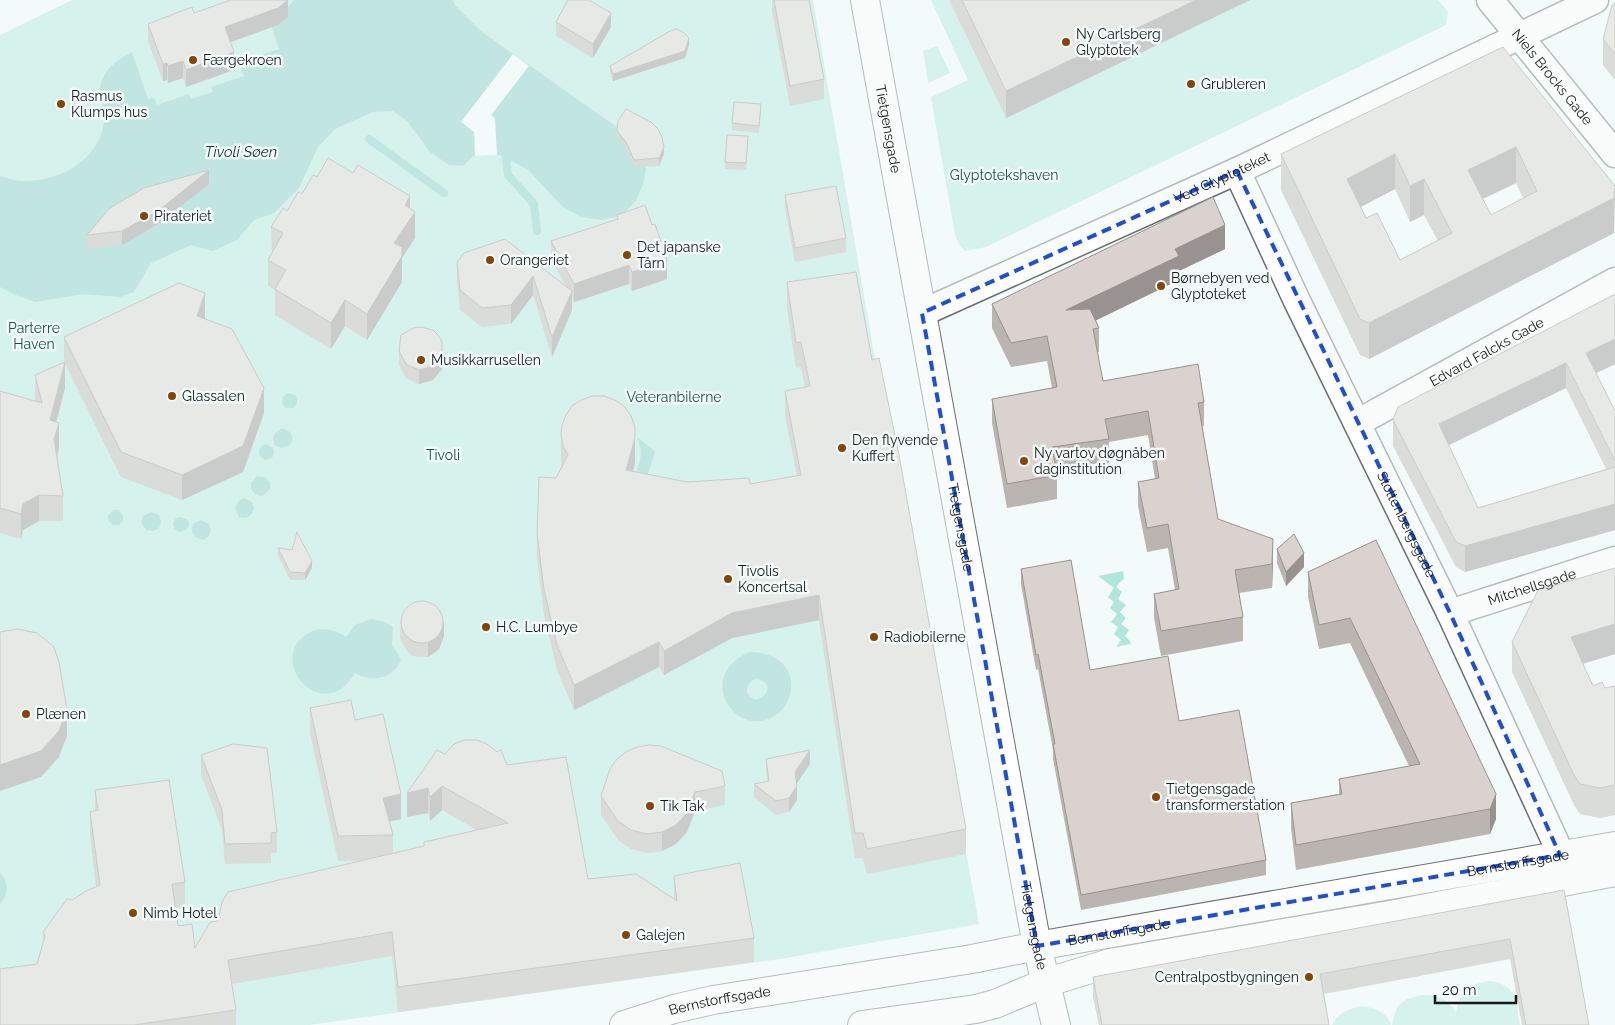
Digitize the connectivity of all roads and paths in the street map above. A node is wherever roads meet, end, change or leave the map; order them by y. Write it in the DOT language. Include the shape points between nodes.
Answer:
graph roads {
  1 [pos="865,0"];
  2 [pos="1490,0"];
  3 [pos="1595,0"];
  4 [pos="1519,37"];
  5 [pos="1615,154"];
  6 [pos="1237,172"];
  7 [pos="1615,281"];
  8 [pos="922,313"];
  9 [pos="1357,423"];
  10 [pos="1615,560"];
  11 [pos="1450,613"];
  12 [pos="1615,846"];
  13 [pos="1560,855"];
  14 [pos="1615,872"];
  15 [pos="1565,882"];
  16 [pos="1037,946"];
  17 [pos="1045,983"];
  18 [pos="624,1025"];
  19 [pos="862,1025"];
  20 [pos="1056,1025"];
  1 -- 8 [label="street, Tietgensgade"];
  2 -- 4 [label="street, Niels Brocks Gade"];
  3 -- 4 [label="street, Ved Glyptoteket"];
  4 -- 5 [label="street, Niels Brocks Gade"];
  4 -- 6 [label="street, Ved Glyptoteket"];
  6 -- 8 [label="street, Ved Glyptoteket"];
  6 -- 9 [label="street, Stoltenbergsgade"];
  7 -- 9 [label="street, Edvard Falcks Gade"];
  8 -- 16 [label="street, Tietgensgade"];
  9 -- 11 [label="street, Stoltenbergsgade"];
  10 -- 11 [label="street, Mitchellsgade"];
  11 -- 13 [label="street, Stoltenbergsgade"];
  12 -- 13 [label="street, Bernstorffsgade"];
  13 -- 15 [label="street, Stoltenbergsgade"];
  13 -- 16 [label="street, Bernstorffsgade"];
  14 -- 15 [label="street, Bernstorffsgade"];
  15 -- 17 [label="street, Bernstorffsgade" via="1110,963"];
  16 -- 17 [label="street, Tietgensgade"];
  16 -- 18 [label="street, Bernstorffsgade" via="713,1000"];
  17 -- 19 [label="street, Bernstorffsgade" via="976,1009"];
  17 -- 20 [label="street, Tietgensgade"];
}
